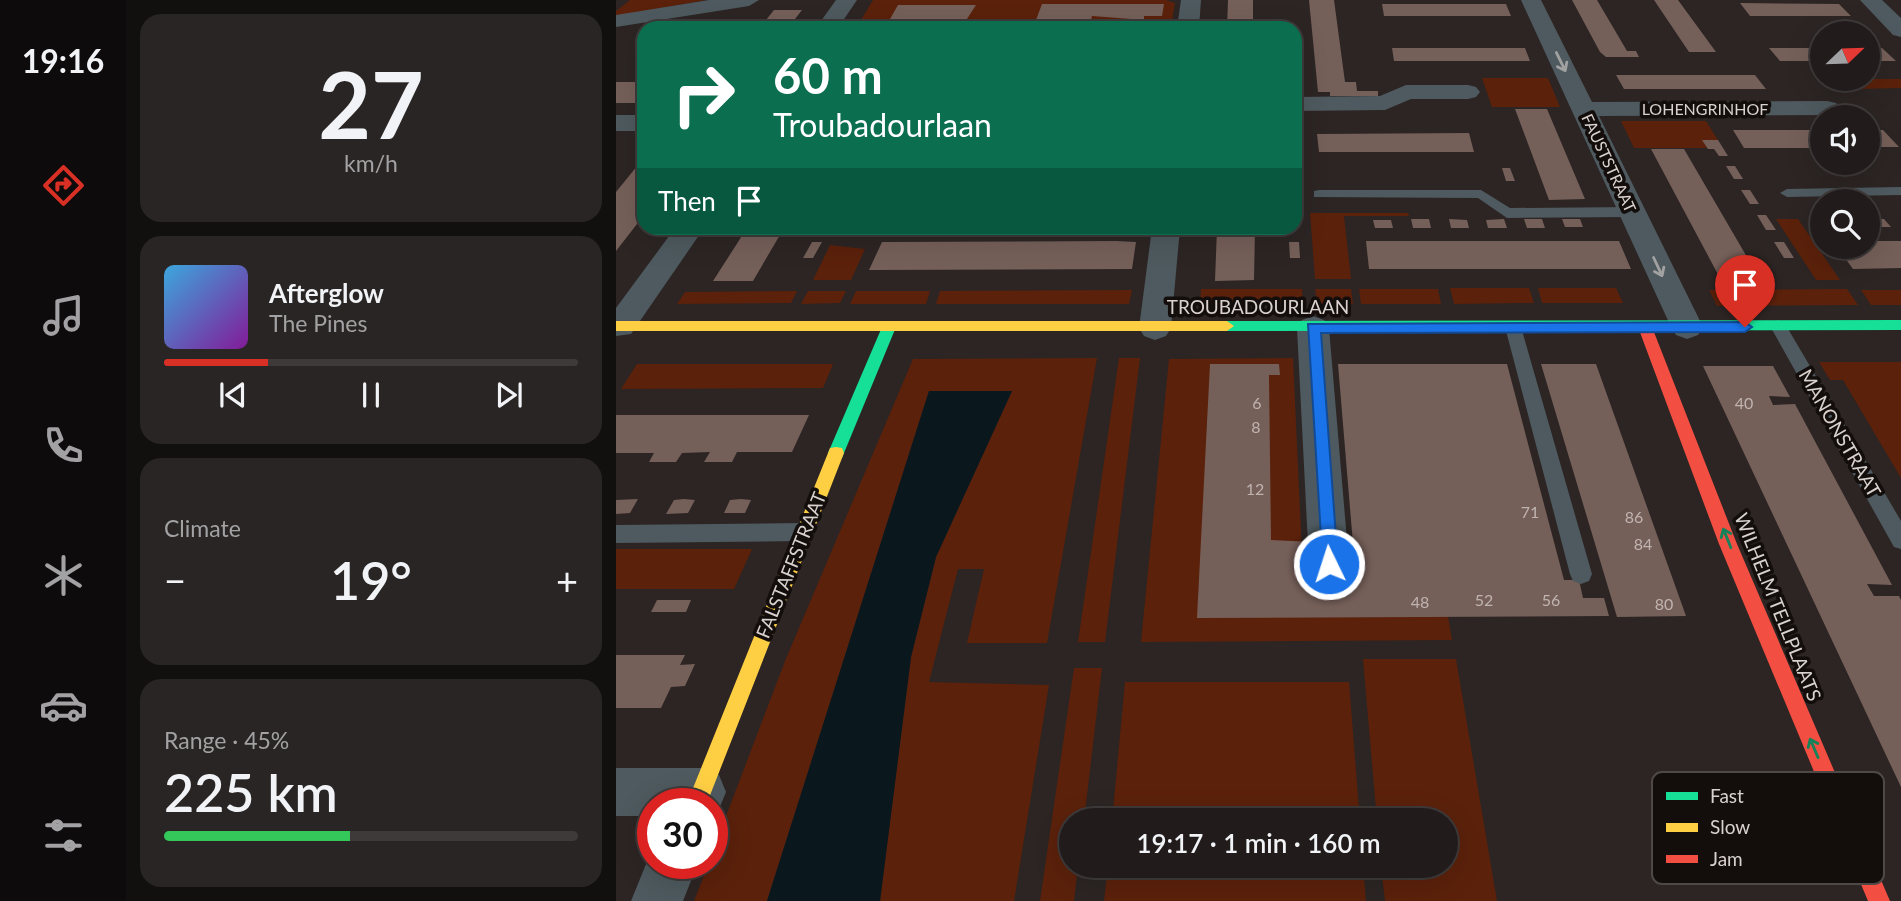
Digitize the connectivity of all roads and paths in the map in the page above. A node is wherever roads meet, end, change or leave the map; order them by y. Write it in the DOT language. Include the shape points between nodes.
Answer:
graph roads {
  1 [pos="748,0"];
  2 [pos="847,0"];
  3 [pos="1191,0"];
  4 [pos="1531,0"];
  5 [pos="1870,0"];
  6 [pos="712,3"];
  7 [pos="616,20"];
  8 [pos="832,21"];
  9 [pos="1189,21"];
  10 [pos="1901,30"];
  11 [pos="1468,92"];
  12 [pos="1302,104"];
  13 [pos="616,107"];
  14 [pos="637,107"];
  15 [pos="1810,108"];
  16 [pos="1584,109"];
  17 [pos="616,123"];
  18 [pos="637,123"];
  19 [pos="1901,191"];
  20 [pos="1787,193"];
  21 [pos="1319,194"];
  22 [pos="1632,212"];
  23 [pos="685,235"];
  24 [pos="1165,235"];
  25 [pos="1901,325"];
  26 [pos="618,326"];
  27 [pos="1778,326"];
  28 [pos="889,327"];
  29 [pos="1513,327"];
  30 [pos="1645,327"];
  31 [pos="1686,327"];
  32 [pos="1155,328"];
  33 [pos="1313,328"];
  34 [pos="803,533"];
  35 [pos="616,534"];
  36 [pos="1901,540"];
  37 [pos="1329,564"];
  38 [pos="1581,574"];
  39 [pos="1825,772"];
  40 [pos="703,788"];
  41 [pos="616,792"];
  42 [pos="637,794"];
  43 [pos="666,879"];
  44 [pos="1872,884"];
  45 [pos="657,901"];
  46 [pos="1879,901"];
  1 -- 6 [label="street"];
  2 -- 8 [label="street"];
  3 -- 9 [label="street"];
  4 -- 16 [label="street, FAUSTSTRAAT, one-way"];
  5 -- 10 [label="street"];
  6 -- 7 [label="street"];
  11 -- 12 [label="street" via="1406,92 1385,103"];
  13 -- 14 [label="street"];
  15 -- 16 [label="street, LOHENGRINHOF"];
  16 -- 22 [label="street, FAUSTSTRAAT"];
  17 -- 18 [label="street"];
  19 -- 20 [label="lane"];
  21 -- 22 [label="lane" via="1482,194 1507,213"];
  22 -- 31 [label="street, FAUSTSTRAAT, one-way"];
  23 -- 26 [label="street"];
  24 -- 32 [label="street"];
  25 -- 27 [label="street, TROUBADOURLAAN"];
  26 -- 28 [label="street, TROUBADOURLAAN"];
  27 -- 31 [label="street, TROUBADOURLAAN"];
  27 -- 36 [label="lane, MANONSTRAAT"];
  28 -- 32 [label="street, TROUBADOURLAAN"];
  28 -- 34 [label="street, FALSTAFFSTRAAT"];
  29 -- 30 [label="street, TROUBADOURLAAN"];
  29 -- 33 [label="street, TROUBADOURLAAN"];
  29 -- 38 [label="lane"];
  30 -- 31 [label="street, TROUBADOURLAAN"];
  39 -- 30 [label="street, WILHELM TELLPLAATS, one-way" via="1666,389"];
  32 -- 33 [label="street, TROUBADOURLAAN"];
  33 -- 37 [label="street"];
  34 -- 35 [label="lane"];
  34 -- 40 [label="street, FALSTAFFSTRAAT"];
  41 -- 42 [label="street"];
  43 -- 45 [label="street"];
  46 -- 44 [label="street, WILHELM TELLPLAATS, one-way"];
}
